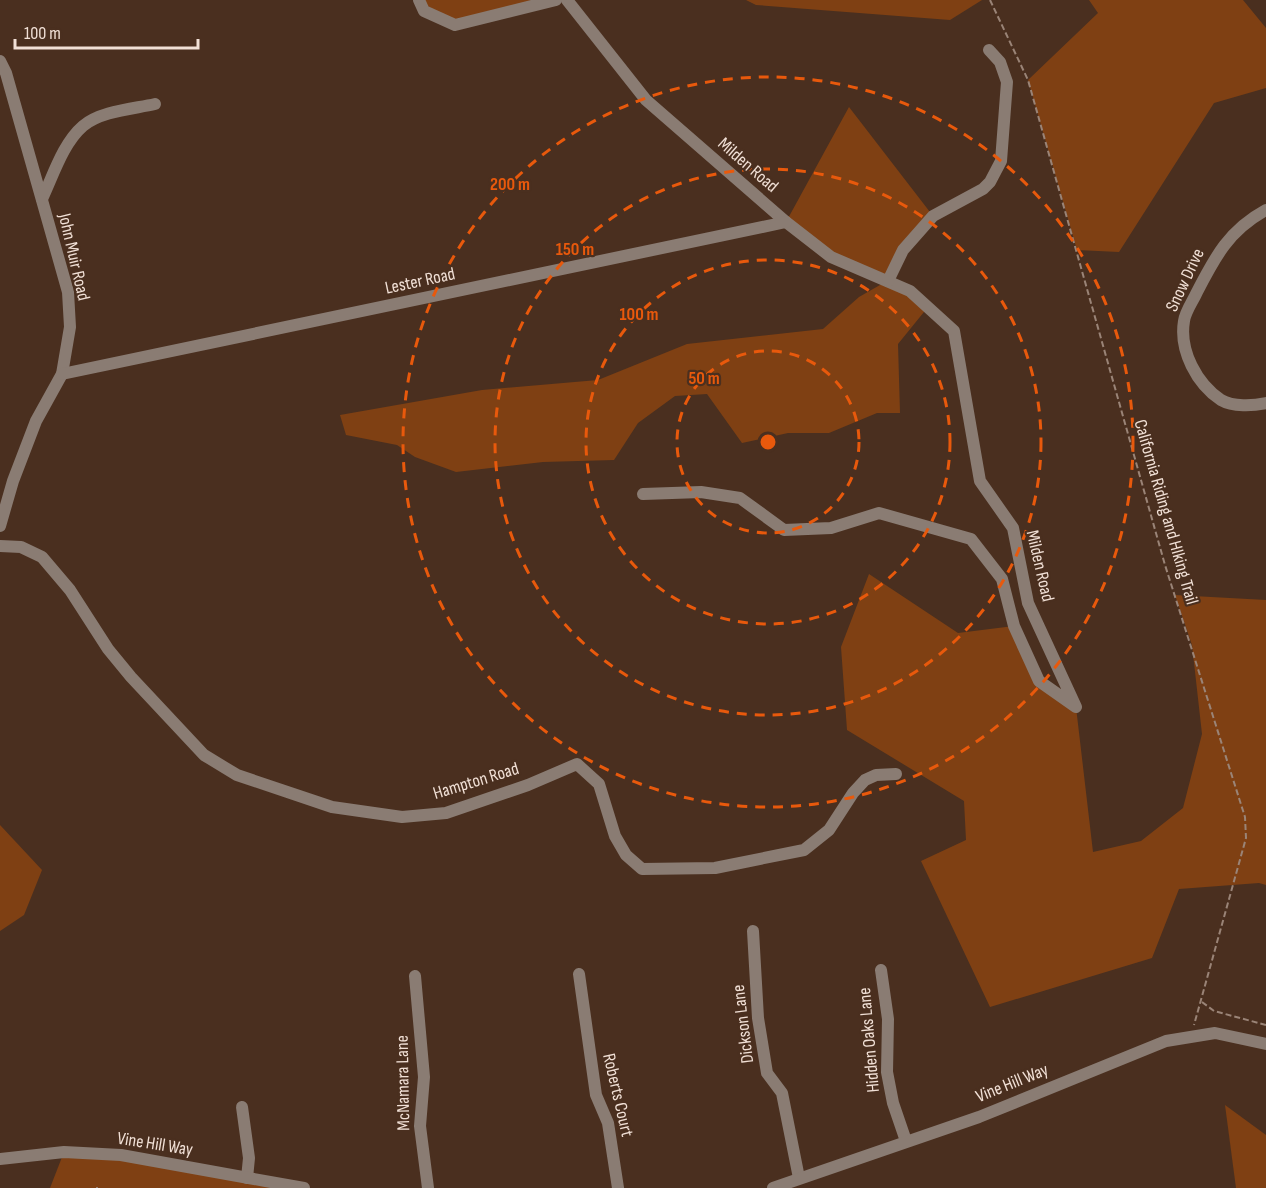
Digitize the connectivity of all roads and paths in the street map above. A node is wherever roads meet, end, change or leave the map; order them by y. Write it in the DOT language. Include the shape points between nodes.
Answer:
graph roads {
  1 [pos="419,0"];
  2 [pos="556,0"];
  3 [pos="567,0"];
  4 [pos="990,0"];
  5 [pos="989,50"];
  6 [pos="0,61"];
  7 [pos="155,104"];
  8 [pos="42,199"];
  9 [pos="1266,210"];
  10 [pos="786,222"];
  11 [pos="888,281"];
  12 [pos="62,374"];
  13 [pos="1266,403"];
  14 [pos="643,494"];
  15 [pos="0,526"];
  16 [pos="0,546"];
  17 [pos="896,774"];
  18 [pos="753,931"];
  19 [pos="880,970"];
  20 [pos="579,974"];
  21 [pos="415,976"];
  22 [pos="1201,1001"];
  23 [pos="1266,1025"];
  24 [pos="1191,1037"];
  25 [pos="1266,1044"];
  26 [pos="242,1107"];
  27 [pos="906,1141"];
  28 [pos="0,1159"];
  29 [pos="248,1178"];
  30 [pos="798,1178"];
  31 [pos="304,1188"];
  32 [pos="428,1188"];
  33 [pos="618,1188"];
  34 [pos="773,1188"];
  1 -- 2 [label="street" via="424,11 455,25"];
  3 -- 10 [label="street, Milden Road" via="646,100"];
  4 -- 22 [label="path, California Riding and HIking Trail" via="1028,80 1165,565 1245,817 1246,838"];
  5 -- 11 [label="street" via="1000,62 1007,82 1001,161 983,189 933,216 903,250"];
  6 -- 8 [label="street, John Muir Road"];
  7 -- 8 [label="street" via="111,113 84,125"];
  8 -- 12 [label="street, John Muir Road" via="68,292 70,327"];
  9 -- 13 [label="street, Snow Drive" via="1219,249 1184,320 1184,347 1199,380 1223,401 1253,406"];
  10 -- 11 [label="street, Milden Road" via="831,257"];
  10 -- 12 [label="street, Lester Road"];
  11 -- 14 [label="street, Milden Road" via="909,291 954,332 980,481 1013,528 1028,603 1076,707 1039,681 1014,627 1002,579 970,539 879,513 831,528 784,530 740,498 701,492"];
  12 -- 15 [label="street, John Muir Road" via="36,421 12,481"];
  16 -- 17 [label="street, Hampton Road" via="21,547 42,558 70,590 108,649 204,754 237,775 332,807 402,817 446,813 577,764 599,784 615,836 626,855 642,869 705,868 804,850 830,830 865,780"];
  18 -- 30 [label="street, Dickson Lane" via="758,1018 767,1073 782,1093"];
  19 -- 27 [label="street, Hidden Oaks Lane" via="888,1019 887,1072"];
  20 -- 33 [label="street, Roberts Court" via="596,1095 608,1123"];
  21 -- 32 [label="street, McNamara Lane" via="424,1077 420,1126"];
  22 -- 23 [label="path" via="1214,1011"];
  22 -- 24 [label="path, California Riding and HIking Trail"];
  24 -- 25 [label="street, Vine Hill Way" via="1215,1033"];
  24 -- 27 [label="street, Vine Hill Way" via="1166,1041 979,1117"];
  26 -- 29 [label="street"];
  27 -- 30 [label="street, Vine Hill Way"];
  28 -- 29 [label="street, Vine Hill Way" via="64,1152 121,1155"];
  29 -- 31 [label="street, Vine Hill Way"];
  30 -- 34 [label="street, Vine Hill Way"];
}
